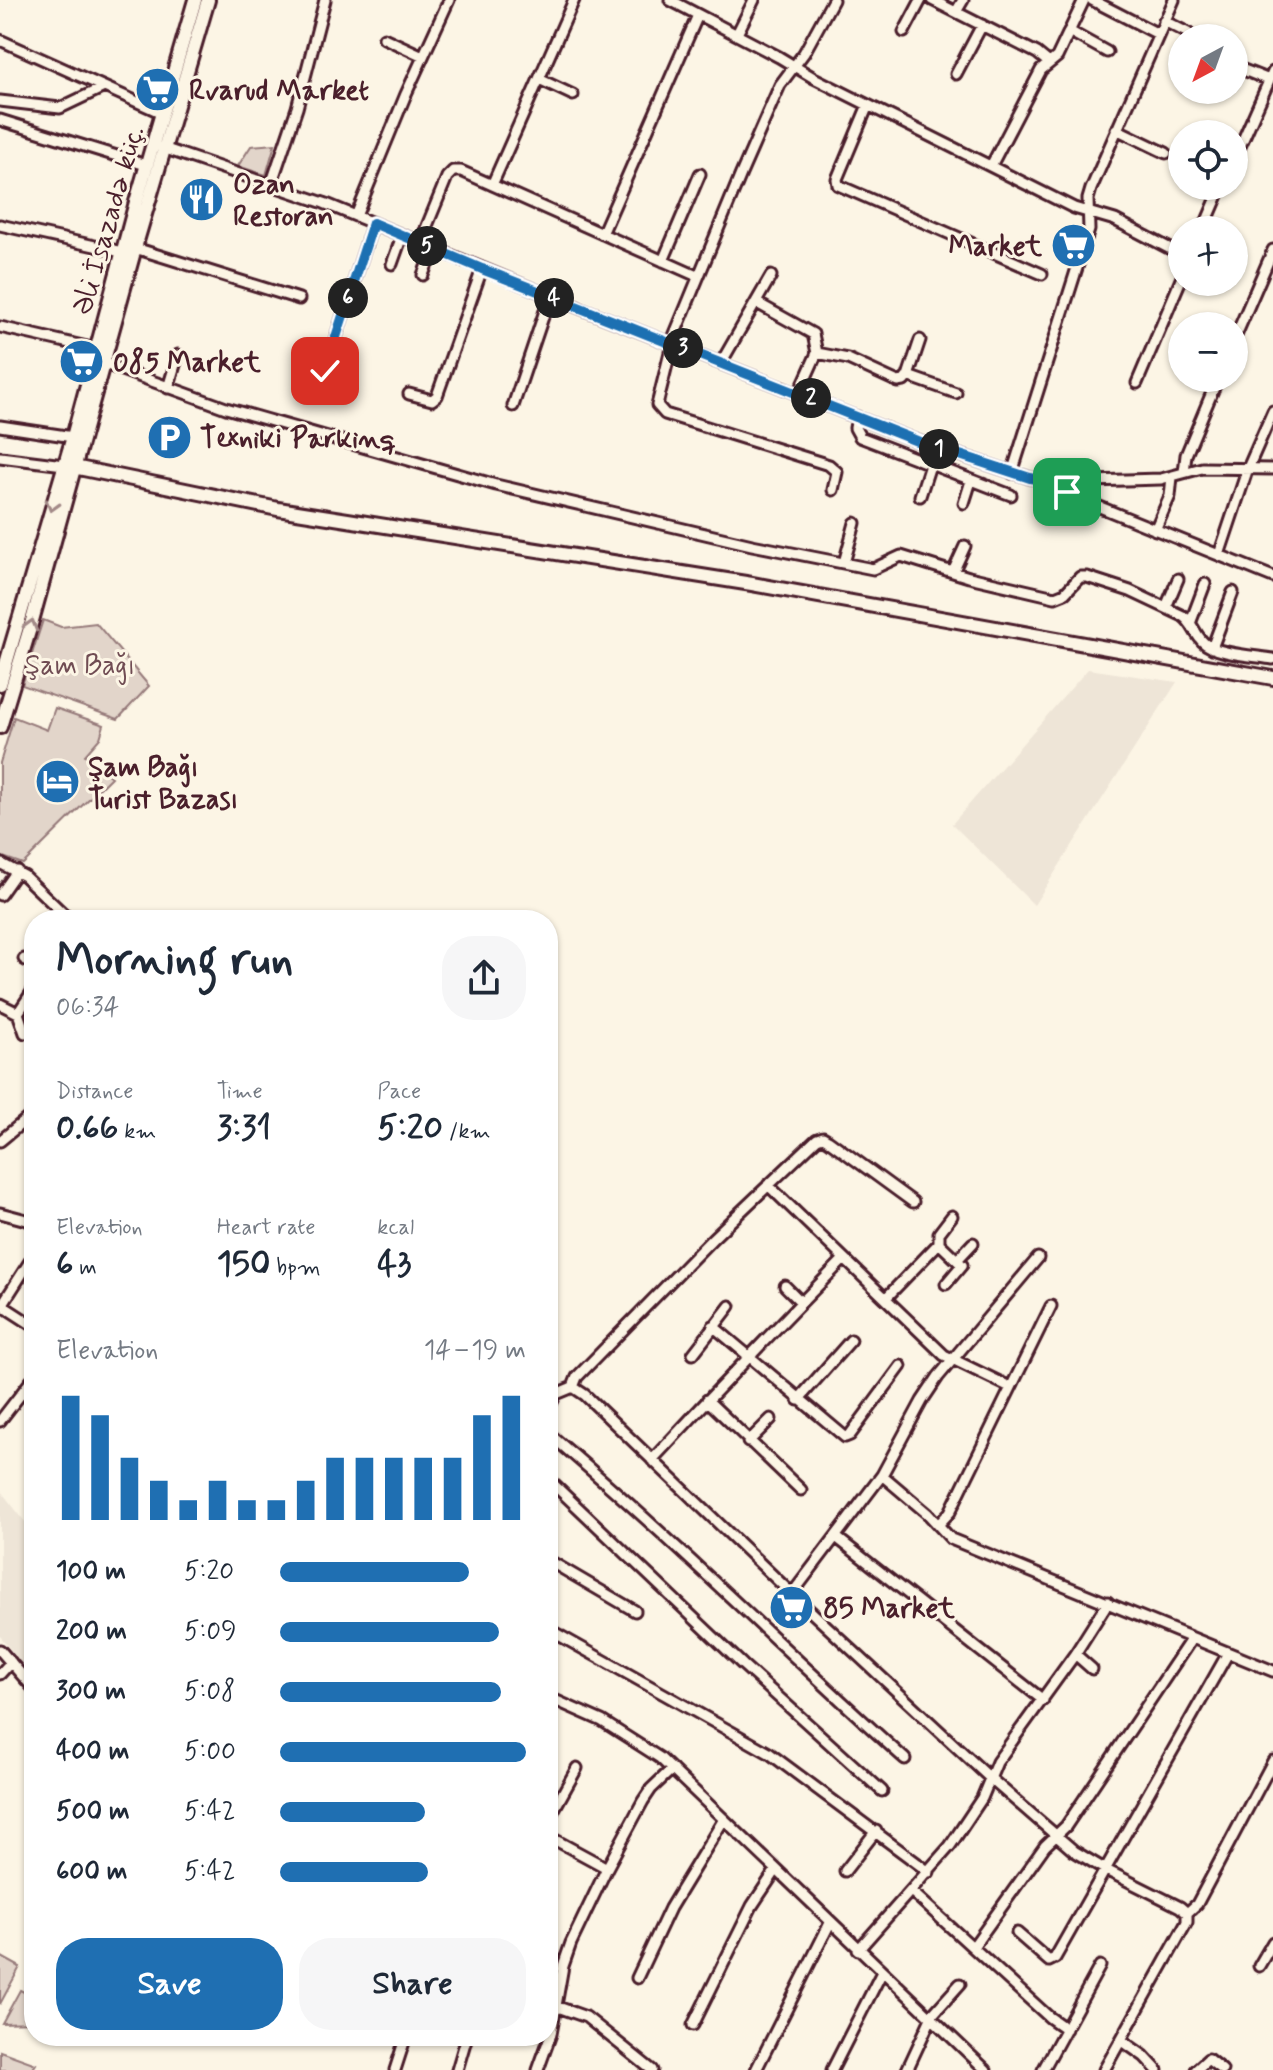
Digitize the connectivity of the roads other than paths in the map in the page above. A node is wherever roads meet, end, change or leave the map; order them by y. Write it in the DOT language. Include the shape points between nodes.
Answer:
graph roads {
  1 [pos="195,0"];
  2 [pos="208,0"];
  3 [pos="325,0"];
  4 [pos="449,0"];
  5 [pos="574,0"];
  6 [pos="670,0"];
  7 [pos="754,0"];
  8 [pos="833,0"];
  9 [pos="921,0"];
  10 [pos="932,0"];
  11 [pos="963,0"];
  12 [pos="1084,0"];
  13 [pos="1092,0"];
  14 [pos="1174,0"];
  15 [pos="956,12"];
  16 [pos="698,15"];
  17 [pos="1164,21"];
  18 [pos="1170,24"];
  19 [pos="982,25"];
  20 [pos="1069,31"];
  21 [pos="904,32"];
  22 [pos="737,34"];
  23 [pos="1158,34"];
  24 [pos="384,38"];
  25 [pos="0,40"];
  26 [pos="1107,52"];
  27 [pos="423,56"];
  28 [pos="1048,62"];
  29 [pos="793,64"];
  30 [pos="1248,70"];
  31 [pos="956,74"];
  32 [pos="1271,76"];
  33 [pos="539,79"];
  34 [pos="102,88"];
  35 [pos="573,95"];
  36 [pos="0,101"];
  37 [pos="868,105"];
  38 [pos="162,113"];
  39 [pos="0,120"];
  40 [pos="1248,128"];
  41 [pos="1116,129"];
  42 [pos="158,147"];
  43 [pos="1166,153"];
  44 [pos="992,164"];
  45 [pos="152,167"];
  46 [pos="700,174"];
  47 [pos="271,185"];
  48 [pos="492,185"];
  49 [pos="1090,213"];
  50 [pos="356,216"];
  51 [pos="373,223"];
  52 [pos="0,225"];
  53 [pos="602,234"];
  54 [pos="402,236"];
  55 [pos="420,243"];
  56 [pos="1168,248"];
  57 [pos="433,249"];
  58 [pos="128,250"];
  59 [pos="1273,250"];
  60 [pos="663,261"];
  61 [pos="392,264"];
  62 [pos="482,269"];
  63 [pos="1042,274"];
  64 [pos="423,275"];
  65 [pos="697,276"];
  66 [pos="771,276"];
  67 [pos="550,296"];
  68 [pos="1174,296"];
  69 [pos="299,299"];
  70 [pos="757,303"];
  71 [pos="1246,312"];
  72 [pos="0,327"];
  73 [pos="920,340"];
  74 [pos="672,344"];
  75 [pos="96,349"];
  76 [pos="817,353"];
  77 [pos="178,355"];
  78 [pos="721,363"];
  79 [pos="105,364"];
  80 [pos="325,371"];
  81 [pos="908,376"];
  82 [pos="1137,383"];
  83 [pos="168,388"];
  84 [pos="1212,392"];
  85 [pos="799,393"];
  86 [pos="956,393"];
  87 [pos="409,394"];
  88 [pos="513,406"];
  89 [pos="1273,411"];
  90 [pos="857,417"];
  91 [pos="0,426"];
  92 [pos="78,439"];
  93 [pos="0,457"];
  94 [pos="930,465"];
  95 [pos="70,466"];
  96 [pos="1248,468"];
  97 [pos="1273,469"];
  98 [pos="1184,472"];
  99 [pos="1012,473"];
  100 [pos="1172,477"];
  101 [pos="971,481"];
  102 [pos="1055,482"];
  103 [pos="833,490"];
  104 [pos="1011,495"];
  105 [pos="920,496"];
  106 [pos="964,503"];
  107 [pos="855,523"];
  108 [pos="1155,530"];
  109 [pos="965,546"];
  110 [pos="1219,555"];
  111 [pos="844,563"];
  112 [pos="953,572"];
  113 [pos="1273,577"];
  114 [pos="1178,579"];
  115 [pos="1205,584"];
  116 [pos="1233,592"];
  117 [pos="1166,607"];
  118 [pos="1191,621"];
  119 [pos="1212,648"];
  120 [pos="1273,659"];
  121 [pos="1273,678"];
  122 [pos="0,684"];
  123 [pos="0,727"];
  124 [pos="0,863"];
  125 [pos="17,871"];
  126 [pos="0,895"];
  127 [pos="59,910"];
  128 [pos="0,1004"];
  129 [pos="24,1004"];
  130 [pos="18,1013"];
  131 [pos="24,1030"];
  132 [pos="24,1121"];
  133 [pos="0,1141"];
  134 [pos="768,1185"];
  135 [pos="913,1202"];
  136 [pos="0,1213"];
  137 [pos="952,1216"];
  138 [pos="24,1219"];
  139 [pos="939,1243"];
  140 [pos="973,1243"];
  141 [pos="1038,1258"];
  142 [pos="844,1259"];
  143 [pos="958,1259"];
  144 [pos="24,1270"];
  145 [pos="946,1284"];
  146 [pos="785,1286"];
  147 [pos="886,1298"];
  148 [pos="801,1302"];
  149 [pos="1,1305"];
  150 [pos="730,1306"];
  151 [pos="1051,1306"];
  152 [pos="24,1320"];
  153 [pos="713,1326"];
  154 [pos="851,1340"];
  155 [pos="693,1354"];
  156 [pos="748,1357"];
  157 [pos="951,1360"];
  158 [pos="901,1366"];
  159 [pos="573,1387"];
  160 [pos="1010,1387"];
  161 [pos="24,1390"];
  162 [pos="558,1391"];
  163 [pos="707,1400"];
  164 [pos="798,1400"];
  165 [pos="771,1419"];
  166 [pos="0,1421"];
  167 [pos="558,1442"];
  168 [pos="748,1442"];
  169 [pos="652,1460"];
  170 [pos="882,1475"];
  171 [pos="558,1489"];
  172 [pos="801,1490"];
  173 [pos="938,1525"];
  174 [pos="836,1537"];
  175 [pos="558,1566"];
  176 [pos="792,1594"];
  177 [pos="1108,1602"];
  178 [pos="635,1611"];
  179 [pos="558,1635"];
  180 [pos="1192,1638"];
  181 [pos="0,1650"];
  182 [pos="1228,1653"];
  183 [pos="1075,1654"];
  184 [pos="11,1662"];
  185 [pos="1092,1669"];
  186 [pos="1273,1671"];
  187 [pos="0,1674"];
  188 [pos="24,1677"];
  189 [pos="1043,1700"];
  190 [pos="558,1702"];
  191 [pos="905,1759"];
  192 [pos="1273,1761"];
  193 [pos="577,1768"];
  194 [pos="672,1769"];
  195 [pos="991,1779"];
  196 [pos="882,1791"];
  197 [pos="558,1802"];
  198 [pos="724,1819"];
  199 [pos="876,1831"];
  200 [pos="1055,1835"];
  201 [pos="558,1841"];
  202 [pos="607,1868"];
  203 [pos="776,1870"];
  204 [pos="1106,1870"];
  205 [pos="845,1871"];
  206 [pos="929,1872"];
  207 [pos="911,1891"];
  208 [pos="1187,1913"];
  209 [pos="830,1923"];
  210 [pos="1017,1933"];
  211 [pos="1273,1942"];
  212 [pos="973,1947"];
  213 [pos="858,1950"];
  214 [pos="1100,1966"];
  215 [pos="1259,1966"];
  216 [pos="882,1972"];
  217 [pos="637,1978"];
  218 [pos="960,1984"];
  219 [pos="558,2007"];
  220 [pos="931,2019"];
  221 [pos="693,2025"];
  222 [pos="1066,2029"];
  223 [pos="1121,2040"];
  224 [pos="403,2046"];
  225 [pos="464,2046"];
  226 [pos="546,2046"];
  227 [pos="395,2070"];
  228 [pos="457,2070"];
  229 [pos="538,2070"];
  230 [pos="652,2070"];
  231 [pos="756,2070"];
  232 [pos="832,2070"];
  233 [pos="907,2070"];
  234 [pos="985,2070"];
  235 [pos="1043,2070"];
  236 [pos="1104,2070"];
  237 [pos="1157,2070"];
  238 [pos="1196,2070"];
  239 [pos="1222,2070"];
  1 -- 38 [label="main road, Əli İsazadə küç."];
  2 -- 42 [label="main road, Əli İsazadə küç."];
  3 -- 47 [label="street"];
  4 -- 27 [label="street"];
  5 -- 33 [label="street"];
  6 -- 16 [label="street"];
  7 -- 22 [label="street"];
  8 -- 29 [label="street"];
  9 -- 21 [label="street"];
  10 -- 15 [label="street"];
  11 -- 15 [label="street"];
  12 -- 20 [label="street"];
  13 -- 23 [label="street"];
  14 -- 17 [label="street"];
  15 -- 19 [label="street"];
  16 -- 22 [label="street"];
  16 -- 53 [label="street"];
  17 -- 18 [label="street"];
  17 -- 23 [label="street"];
  19 -- 28 [label="street"];
  19 -- 31 [label="street"];
  20 -- 26 [label="street"];
  20 -- 28 [label="street" via="1057,57"];
  22 -- 29 [label="street"];
  23 -- 41 [label="street"];
  24 -- 27 [label="street"];
  25 -- 34 [label="street"];
  27 -- 50 [label="street"];
  28 -- 44 [label="street"];
  29 -- 37 [label="street"];
  29 -- 65 [label="street"];
  30 -- 32 [label="street"];
  32 -- 40 [label="street"];
  33 -- 35 [label="street"];
  33 -- 48 [label="street"];
  34 -- 36 [label="street" via="60,108"];
  34 -- 38 [label="street"];
  37 -- 44 [label="street"];
  37 -- 63 [label="street" via="838,185"];
  38 -- 42 [label="main road, Əli İsazadə küç."];
  39 -- 45 [label="street"];
  41 -- 43 [label="street"];
  41 -- 49 [label="street" via="1091,189"];
  42 -- 45 [label="main road, Əli İsazadə küç."];
  42 -- 47 [label="street"];
  44 -- 49 [label="street"];
  45 -- 58 [label="main road, Əli İsazadə küç."];
  46 -- 60 [label="street"];
  47 -- 50 [label="street"];
  48 -- 53 [label="street"];
  48 -- 55 [label="street" via="461,171 450,173"];
  49 -- 56 [label="street"];
  49 -- 99 [label="street"];
  50 -- 51 [label="street"];
  51 -- 54 [label="street"];
  51 -- 80 [label="street"];
  52 -- 58 [label="street"];
  53 -- 60 [label="street"];
  54 -- 55 [label="street"];
  54 -- 61 [label="street"];
  55 -- 57 [label="street"];
  57 -- 62 [label="street"];
  57 -- 64 [label="street"];
  58 -- 69 [label="street"];
  58 -- 75 [label="main road, Əli İsazadə küç."];
  58 -- 79 [label="main road, Əli İsazadə küç."];
  59 -- 71 [label="street"];
  60 -- 65 [label="street"];
  62 -- 67 [label="street"];
  62 -- 87 [label="street" via="437,396 432,400"];
  65 -- 74 [label="street"];
  66 -- 70 [label="street"];
  67 -- 74 [label="street"];
  67 -- 88 [label="street"];
  68 -- 82 [label="street"];
  70 -- 76 [label="street" via="813,334"];
  70 -- 78 [label="street"];
  72 -- 75 [label="street"];
  73 -- 81 [label="street"];
  74 -- 78 [label="street"];
  74 -- 103 [label="street" via="660,410 829,465 837,472"];
  75 -- 92 [label="main road, Əli İsazadə küç."];
  76 -- 81 [label="street" via="848,359 898,382"];
  76 -- 85 [label="street"];
  77 -- 83 [label="street"];
  78 -- 85 [label="street"];
  79 -- 83 [label="street"];
  79 -- 92 [label="main road, Əli İsazadə küç."];
  81 -- 86 [label="street"];
  83 -- 111 [label="street" via="496,485"];
  84 -- 98 [label="street"];
  85 -- 90 [label="street"];
  89 -- 96 [label="street"];
  90 -- 94 [label="street" via="860,437"];
  90 -- 99 [label="street"];
  91 -- 92 [label="street"];
  92 -- 95 [label="main road, Əli İsazadə küç."];
  93 -- 95 [label="street"];
  94 -- 101 [label="street"];
  94 -- 105 [label="street"];
  95 -- 121 [label="main road" via="278,509 752,584"];
  95 -- 122 [label="main road, Əli İsazadə küç., one-way"];
  123 -- 95 [label="main road, Əli İsazadə küç., one-way"];
  96 -- 97 [label="street"];
  96 -- 98 [label="street"];
  96 -- 110 [label="street"];
  98 -- 100 [label="street"];
  99 -- 102 [label="street"];
  100 -- 102 [label="street"];
  100 -- 108 [label="street"];
  101 -- 104 [label="street"];
  101 -- 106 [label="street"];
  102 -- 108 [label="street" via="1085,501"];
  107 -- 111 [label="street"];
  108 -- 110 [label="street"];
  109 -- 112 [label="street"];
  110 -- 113 [label="street"];
  111 -- 112 [label="street" via="873,569 901,556"];
  112 -- 117 [label="street" via="1055,597 1087,577"];
  114 -- 117 [label="street"];
  115 -- 118 [label="street"];
  116 -- 119 [label="street"];
  117 -- 118 [label="street"];
  118 -- 119 [label="street"];
  119 -- 120 [label="street"];
  124 -- 125 [label="street"];
  125 -- 126 [label="street"];
  125 -- 127 [label="street"];
  128 -- 130 [label="street"];
  129 -- 130 [label="street"];
  130 -- 131 [label="street"];
  132 -- 133 [label="street"];
  134 -- 135 [label="street" via="823,1137"];
  134 -- 142 [label="street"];
  134 -- 159 [label="street" via="577,1377"];
  136 -- 138 [label="street"];
  137 -- 139 [label="street" via="939,1233"];
  139 -- 143 [label="street"];
  139 -- 147 [label="street"];
  140 -- 143 [label="street"];
  141 -- 157 [label="street"];
  142 -- 147 [label="street"];
  142 -- 148 [label="street"];
  143 -- 145 [label="street" via="962,1265"];
  144 -- 149 [label="street"];
  146 -- 148 [label="street"];
  147 -- 157 [label="street"];
  148 -- 156 [label="street"];
  149 -- 152 [label="street"];
  150 -- 153 [label="street"];
  151 -- 160 [label="street"];
  153 -- 155 [label="street"];
  153 -- 156 [label="street"];
  154 -- 164 [label="street"];
  156 -- 163 [label="street"];
  156 -- 164 [label="street"];
  157 -- 160 [label="street"];
  157 -- 170 [label="street"];
  158 -- 164 [label="street" via="845,1437"];
  159 -- 162 [label="street"];
  159 -- 169 [label="street"];
  160 -- 173 [label="street" via="950,1512"];
  161 -- 166 [label="street"];
  163 -- 168 [label="street"];
  163 -- 169 [label="street"];
  165 -- 168 [label="street"];
  167 -- 191 [label="street" via="686,1553"];
  168 -- 172 [label="street"];
  169 -- 176 [label="street"];
  170 -- 173 [label="street"];
  170 -- 174 [label="street"];
  171 -- 196 [label="street"];
  173 -- 177 [label="street" via="963,1545"];
  174 -- 176 [label="street"];
  174 -- 189 [label="street"];
  175 -- 178 [label="street"];
  176 -- 195 [label="street"];
  177 -- 180 [label="street"];
  177 -- 183 [label="street"];
  179 -- 199 [label="street" via="769,1753"];
  180 -- 182 [label="street"];
  180 -- 200 [label="street"];
  181 -- 184 [label="street"];
  182 -- 186 [label="street"];
  182 -- 204 [label="street"];
  183 -- 185 [label="street"];
  183 -- 189 [label="street"];
  184 -- 187 [label="street"];
  184 -- 188 [label="street"];
  189 -- 195 [label="street" via="997,1762"];
  190 -- 194 [label="street" via="622,1732"];
  192 -- 208 [label="street" via="1197,1904"];
  193 -- 197 [label="street"];
  194 -- 198 [label="street"];
  194 -- 202 [label="street" via="643,1801"];
  195 -- 200 [label="street"];
  195 -- 206 [label="street"];
  198 -- 203 [label="street"];
  198 -- 217 [label="street" via="670,1908"];
  199 -- 205 [label="street"];
  199 -- 206 [label="street"];
  200 -- 204 [label="street"];
  200 -- 212 [label="street"];
  201 -- 202 [label="street"];
  202 -- 219 [label="street" via="567,1953"];
  203 -- 209 [label="street"];
  203 -- 221 [label="street" via="752,1906"];
  204 -- 208 [label="street"];
  204 -- 210 [label="street" via="1052,1961"];
  206 -- 207 [label="street"];
  207 -- 212 [label="street"];
  207 -- 213 [label="street"];
  208 -- 223 [label="street" via="1187,1922"];
  209 -- 213 [label="street"];
  209 -- 231 [label="street"];
  211 -- 215 [label="street"];
  212 -- 222 [label="street"];
  213 -- 216 [label="street"];
  214 -- 222 [label="street"];
  216 -- 220 [label="street"];
  216 -- 232 [label="street"];
  218 -- 220 [label="street"];
  219 -- 230 [label="street" via="586,2017"];
  220 -- 233 [label="street"];
  220 -- 234 [label="street"];
  222 -- 235 [label="street"];
  223 -- 236 [label="street"];
  223 -- 237 [label="street"];
  224 -- 227 [label="street"];
  225 -- 228 [label="street"];
  226 -- 229 [label="street"];
  238 -- 239 [label="street" via="1208,2059"];
}
